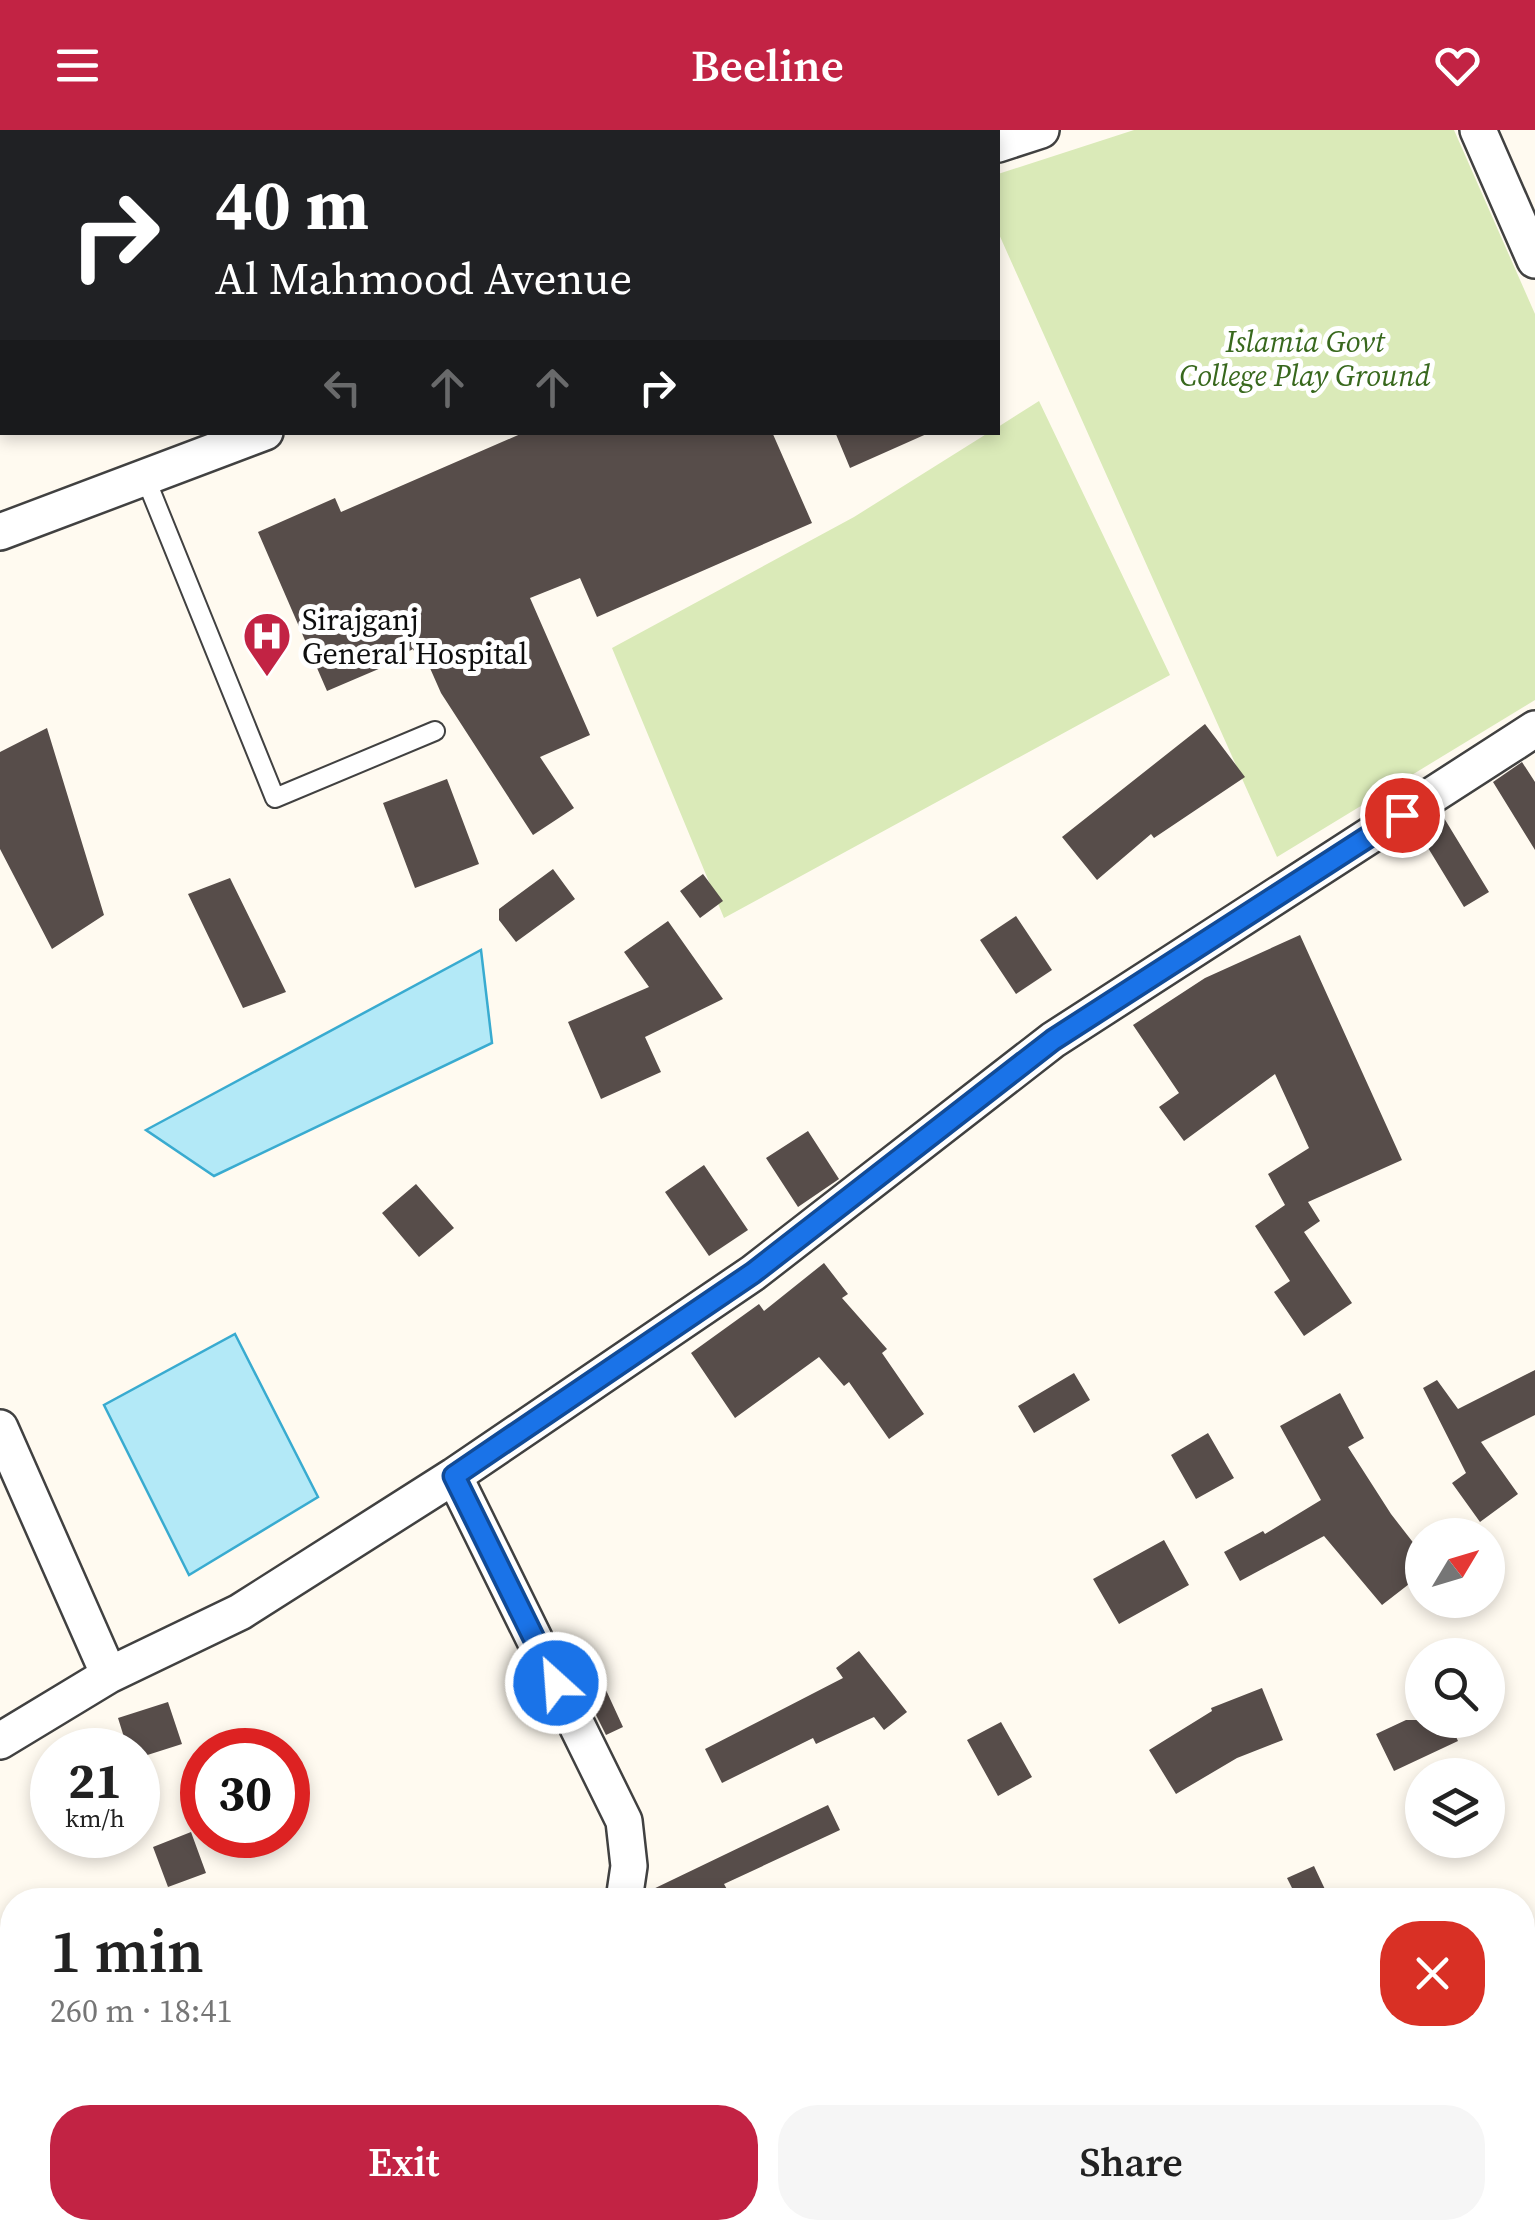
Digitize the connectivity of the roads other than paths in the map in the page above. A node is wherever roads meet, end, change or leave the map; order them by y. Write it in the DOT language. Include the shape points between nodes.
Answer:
graph roads {
  1 [pos="1041,130"];
  2 [pos="1478,130"];
  3 [pos="1000,143"];
  4 [pos="1535,260"];
  5 [pos="257,435"];
  6 [pos="145,478"];
  7 [pos="0,532"];
  8 [pos="1535,729"];
  9 [pos="434,732"];
  10 [pos="0,1428"];
  11 [pos="454,1476"];
  12 [pos="110,1675"];
  13 [pos="0,1741"];
  14 [pos="626,1888"];
  1 -- 3 [label="street"];
  2 -- 4 [label="street"];
  5 -- 6 [label="street"];
  6 -- 7 [label="street"];
  6 -- 9 [label="lane" via="275,798"];
  8 -- 11 [label="street" via="1053,1040 753,1273"];
  10 -- 12 [label="street"];
  11 -- 12 [label="street" via="240,1612"];
  11 -- 14 [label="street" via="624,1821"];
  12 -- 13 [label="street"];
}
